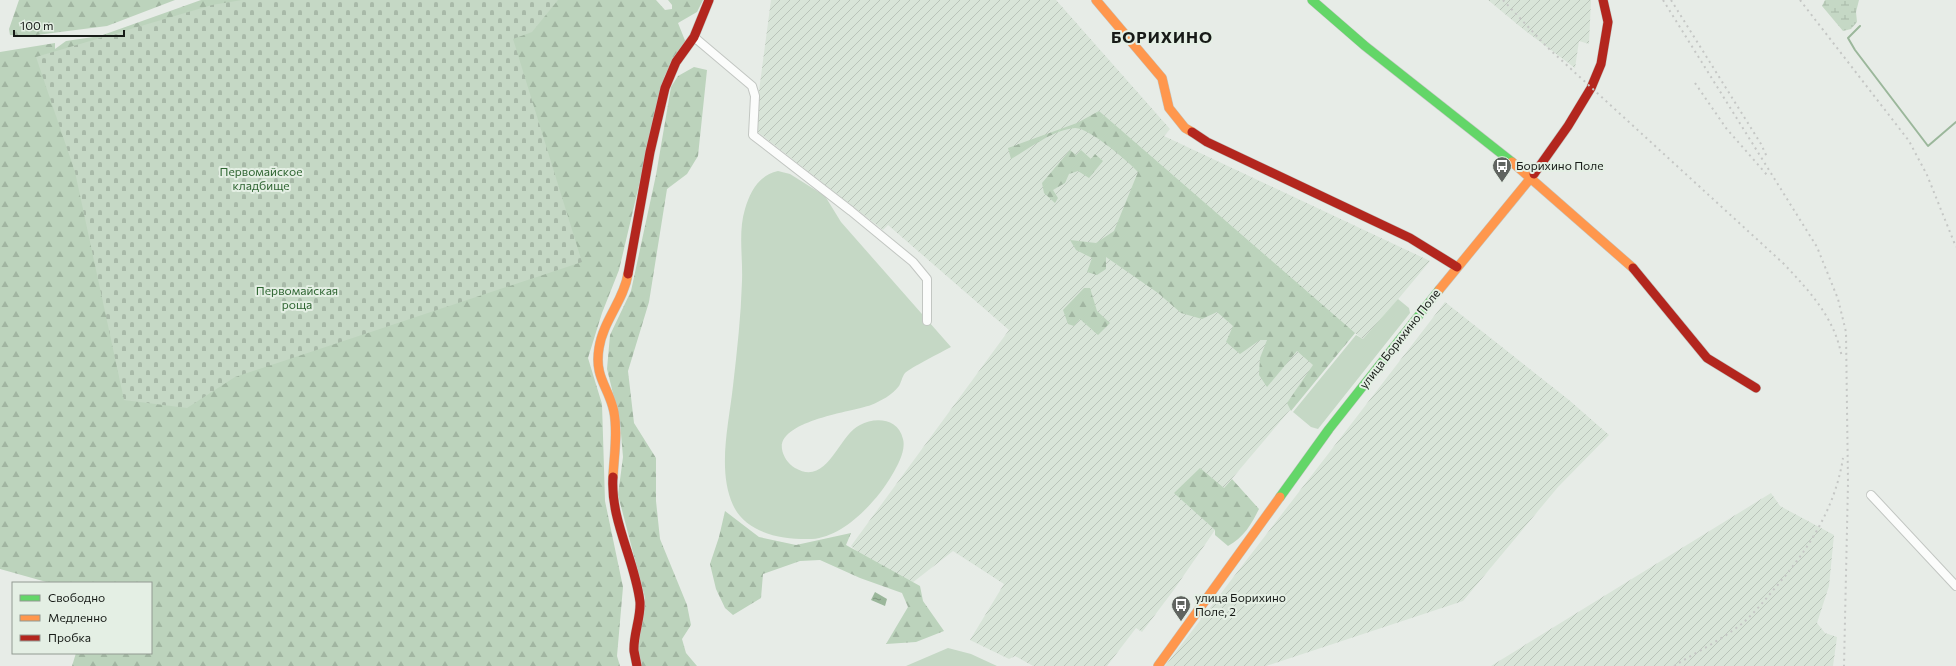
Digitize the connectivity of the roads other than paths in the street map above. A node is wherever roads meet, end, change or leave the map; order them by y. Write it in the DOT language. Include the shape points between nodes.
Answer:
graph roads {
  1 [pos="1096,0"];
  2 [pos="1312,0"];
  3 [pos="1604,0"];
  4 [pos="710,2"];
  5 [pos="694,37"];
  6 [pos="1531,177"];
  7 [pos="1458,267"];
  8 [pos="927,320"];
  9 [pos="1756,388"];
  10 [pos="1871,495"];
  11 [pos="1956,586"];
  12 [pos="636,666"];
  13 [pos="1158,666"];
  1 -- 7 [label="street" via="1162,78 1169,108 1185,128 1208,142 1410,238"];
  2 -- 6 [label="street" via="1365,46"];
  3 -- 6 [label="street, улица Борихино Поле" via="1608,22 1607,34 1597,76 1568,126"];
  4 -- 5 [label="street"];
  5 -- 8 [label="street" via="752,86 755,96 753,135 913,262 927,279"];
  5 -- 12 [label="street" via="676,62 665,88 650,152 626,288 606,328 600,347 598,371 614,412 612,485 617,516 636,580 640,604 634,650"];
  6 -- 7 [label="street, улица Борихино Поле"];
  6 -- 9 [label="street" via="1636,270 1707,358"];
  7 -- 13 [label="street, улица Борихино Поле" via="1329,429"];
  10 -- 11 [label="street"];
}
